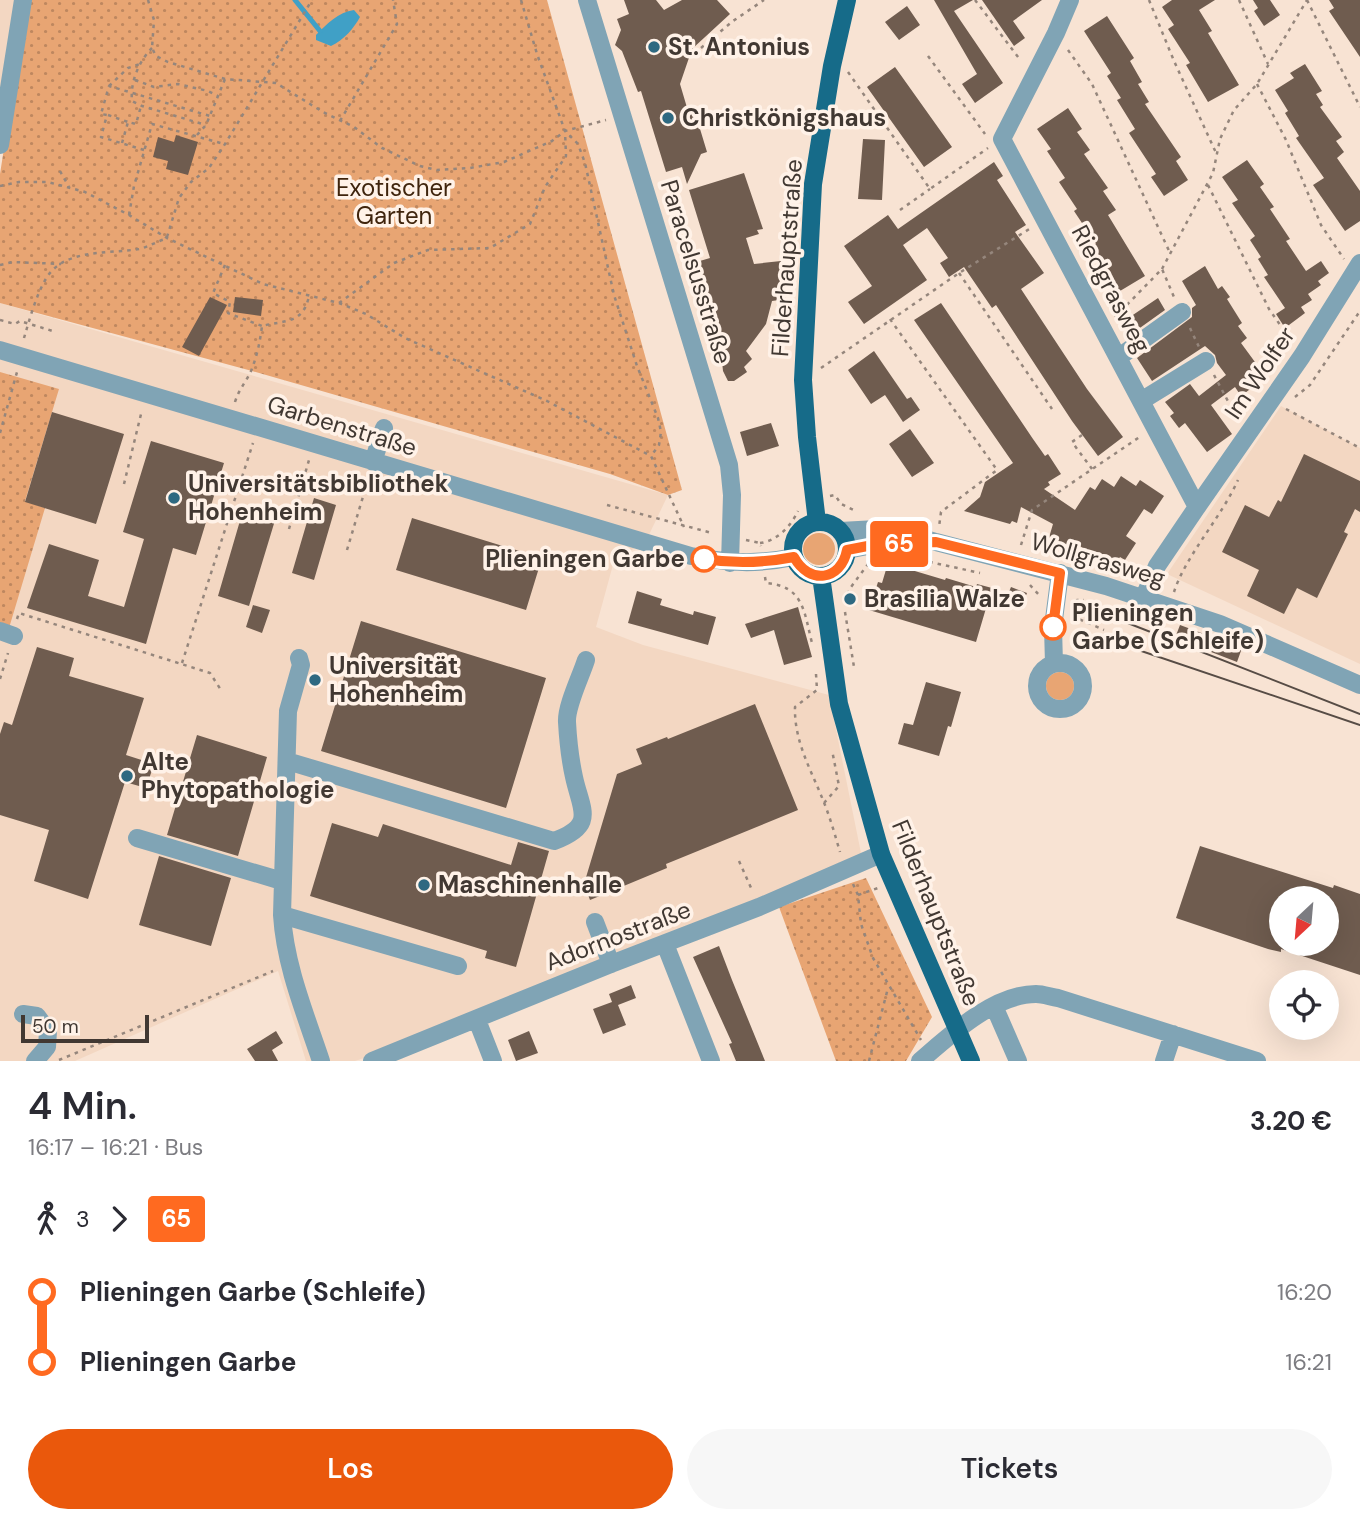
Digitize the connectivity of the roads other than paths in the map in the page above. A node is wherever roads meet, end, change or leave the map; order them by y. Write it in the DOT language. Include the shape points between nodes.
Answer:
graph roads {
  1 [pos="23,0"];
  2 [pos="587,0"];
  3 [pos="847,0"];
  4 [pos="1070,0"];
  5 [pos="5,88"];
  6 [pos="0,145"];
  7 [pos="1357,269"];
  8 [pos="1182,312"];
  9 [pos="0,350"];
  10 [pos="1119,357"];
  11 [pos="1206,361"];
  12 [pos="1142,401"];
  13 [pos="384,428"];
  14 [pos="373,462"];
  15 [pos="1197,507"];
  16 [pos="817,522"];
  17 [pos="840,531"];
  18 [pos="936,542"];
  19 [pos="847,550"];
  20 [pos="794,557"];
  21 [pos="730,563"];
  22 [pos="1060,573"];
  23 [pos="821,576"];
  24 [pos="1144,597"];
  25 [pos="299,658"];
  26 [pos="586,660"];
  27 [pos="1054,664"];
  28 [pos="1360,685"];
  29 [pos="288,761"];
  30 [pos="137,838"];
  31 [pos="881,854"];
  32 [pos="282,881"];
  33 [pos="282,915"];
  34 [pos="595,922"];
  35 [pos="664,944"];
  36 [pos="611,964"];
  37 [pos="458,966"];
  38 [pos="994,1006"];
  39 [pos="23,1014"];
  40 [pos="477,1020"];
  41 [pos="957,1030"];
  42 [pos="1173,1034"];
  43 [pos="924,1057"];
  44 [pos="35,1061"];
  45 [pos="321,1061"];
  46 [pos="372,1061"];
  47 [pos="493,1061"];
  48 [pos="711,1061"];
  49 [pos="971,1061"];
  50 [pos="1018,1061"];
  51 [pos="1164,1061"];
  52 [pos="1257,1061"];
  1 -- 5 [label="street"];
  2 -- 21 [label="street, Paracelsusstraße" via="729,465"];
  3 -- 16 [label="main road, Filderhauptstraße" via="813,184 803,380"];
  4 -- 10 [label="street, Riedgrasweg" via="998,142 1046,219"];
  5 -- 6 [label="street"];
  7 -- 15 [label="street, Im Wolfer"];
  8 -- 10 [label="street"];
  9 -- 14 [label="street, Garbenstraße"];
  10 -- 12 [label="street, Riedgrasweg"];
  11 -- 12 [label="street"];
  12 -- 15 [label="street, Riedgrasweg"];
  13 -- 14 [label="street"];
  14 -- 21 [label="street, Garbenstraße" via="691,556"];
  15 -- 24 [label="street" via="1157,566"];
  16 -- 17 [label="main road"];
  16 -- 20 [label="main road" via="795,538"];
  17 -- 18 [label="street, Wollgrasweg" via="877,529"];
  17 -- 19 [label="main road"];
  18 -- 19 [label="street, Wollgrasweg"];
  18 -- 22 [label="street, Wollgrasweg"];
  19 -- 23 [label="main road" via="836,571"];
  20 -- 21 [label="street, Garbenstraße"];
  20 -- 23 [label="main road" via="805,571"];
  22 -- 24 [label="street, Wollgrasweg"];
  22 -- 27 [label="street"];
  23 -- 31 [label="main road, Filderhauptstraße" via="839,704"];
  24 -- 28 [label="street, Wollgrasweg" via="1269,644"];
  25 -- 29 [label="street" via="288,711"];
  26 -- 29 [label="street" via="566,719 574,779 583,806 578,828 569,836 554,841"];
  29 -- 32 [label="street"];
  30 -- 32 [label="street"];
  31 -- 35 [label="street, Adornostraße"];
  31 -- 41 [label="main road, Filderhauptstraße"];
  32 -- 33 [label="street"];
  33 -- 37 [label="street"];
  33 -- 45 [label="street" via="289,964"];
  34 -- 36 [label="street"];
  35 -- 36 [label="street, Adornostraße"];
  35 -- 48 [label="street"];
  36 -- 40 [label="street, Adornostraße"];
  38 -- 41 [label="street"];
  38 -- 42 [label="street" via="1037,994"];
  38 -- 50 [label="street"];
  39 -- 44 [label="street" via="37,1016 48,1031 47,1047"];
  40 -- 46 [label="street, Adornostraße"];
  40 -- 47 [label="street"];
  41 -- 43 [label="street"];
  41 -- 49 [label="main road, Filderhauptstraße"];
  42 -- 51 [label="street"];
  42 -- 52 [label="street"];
}
